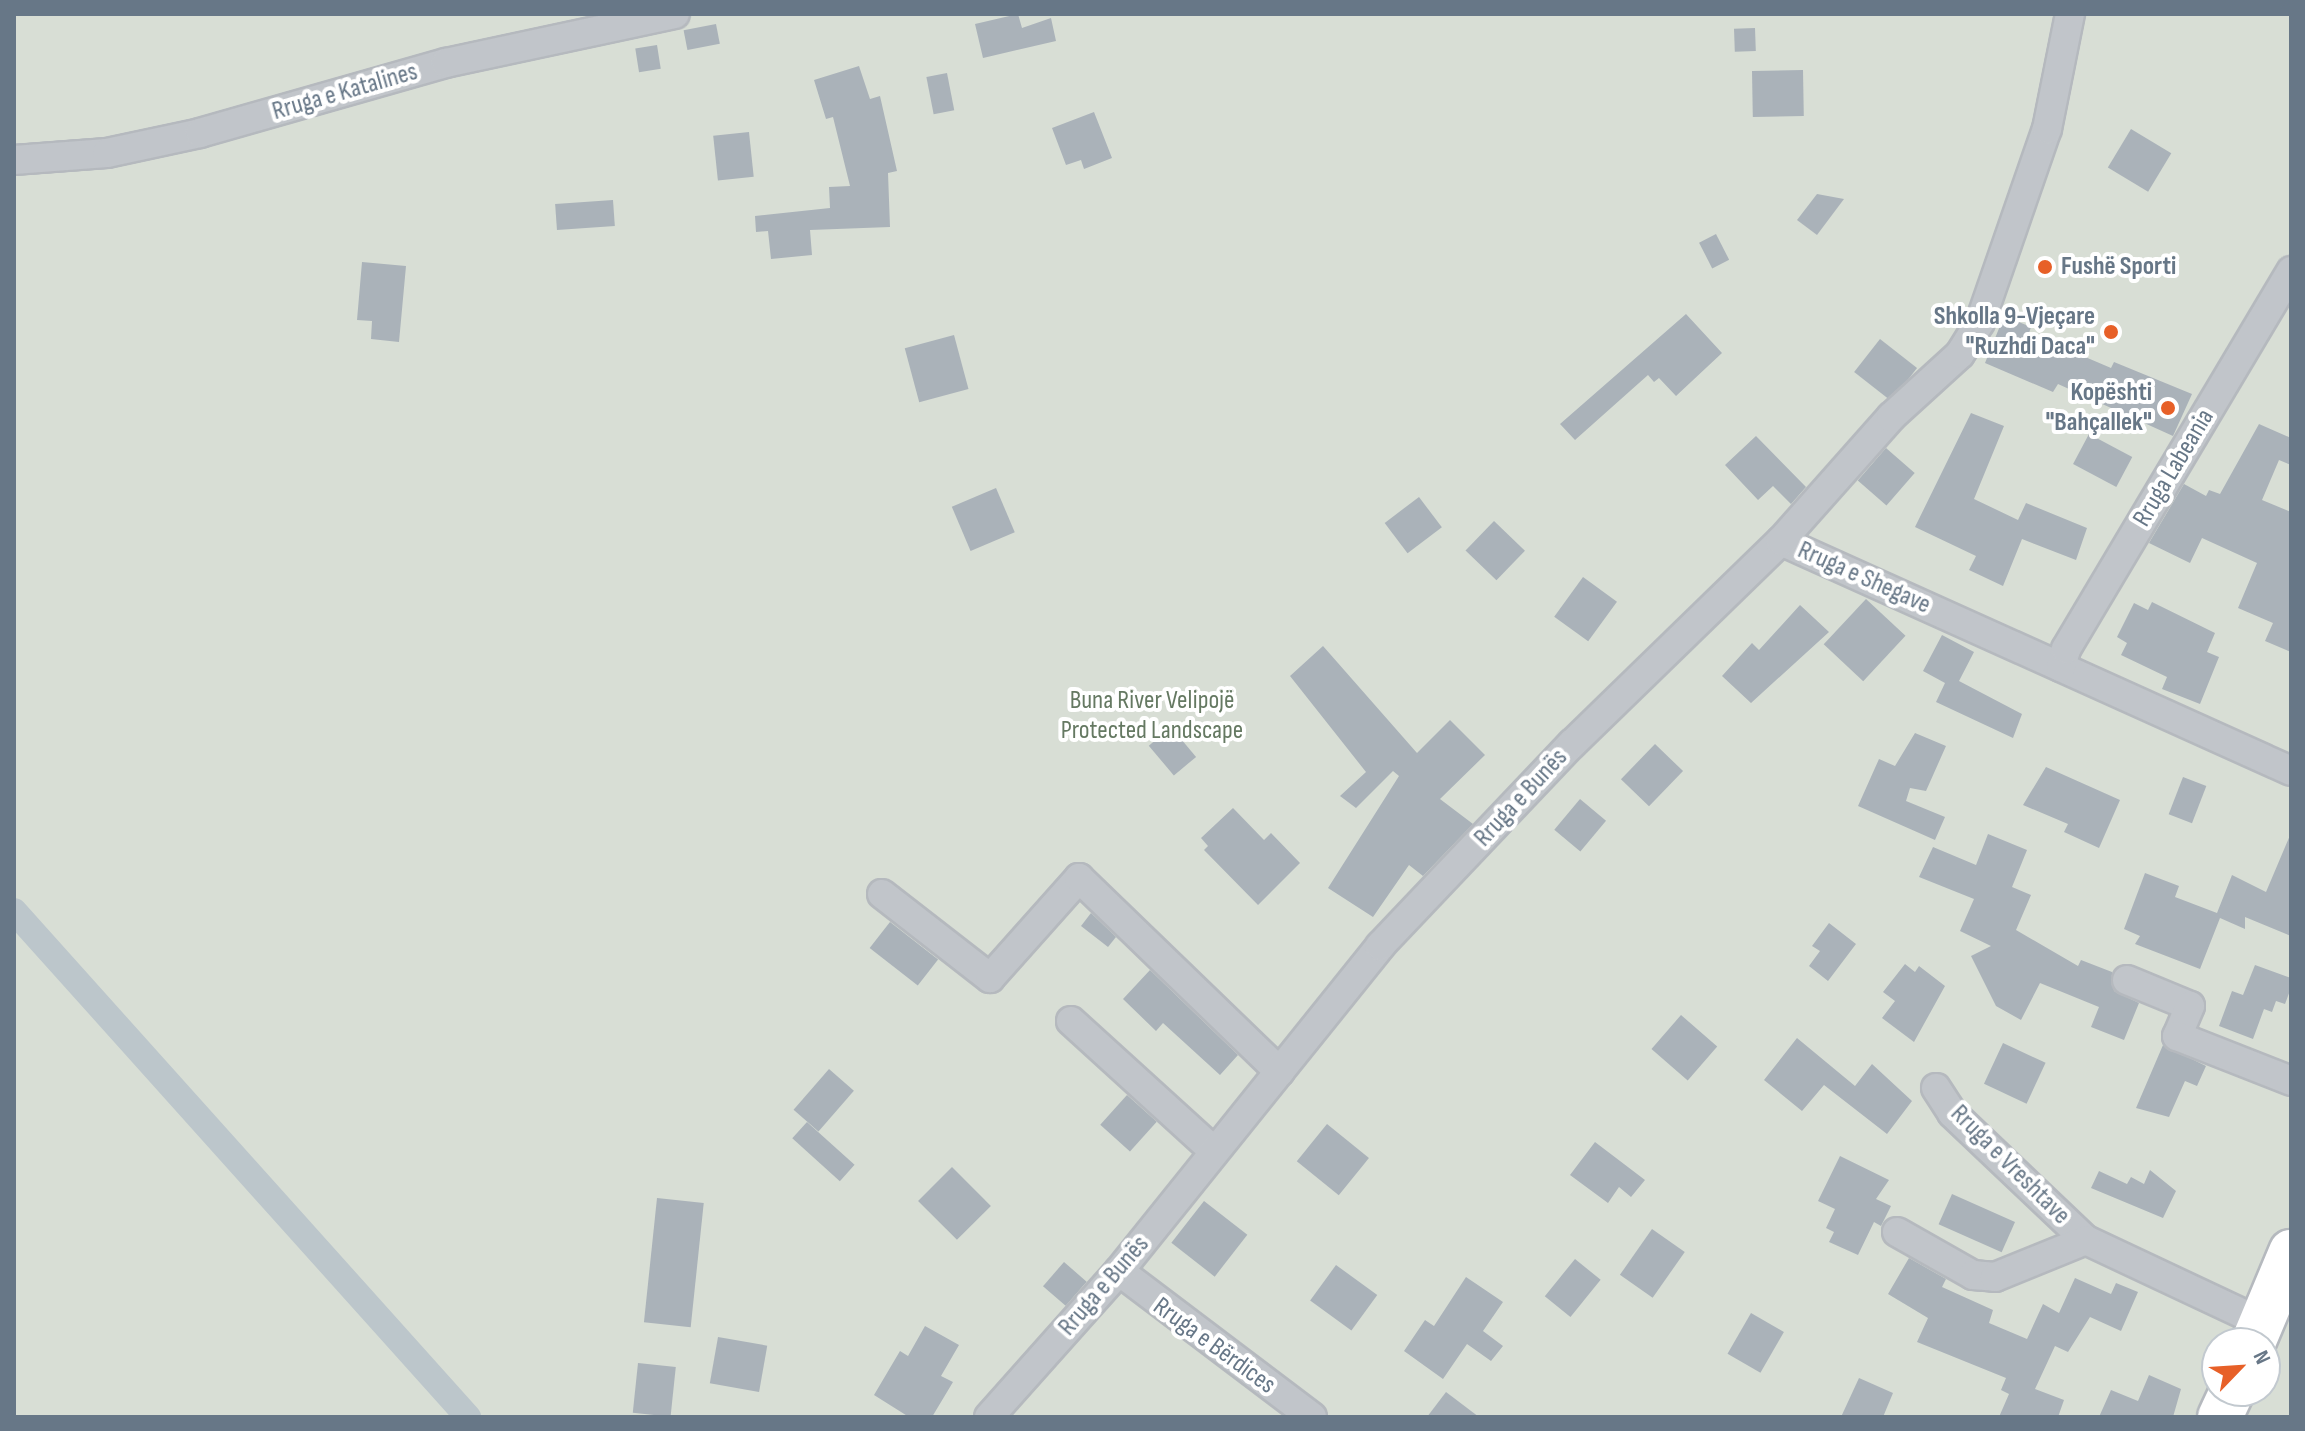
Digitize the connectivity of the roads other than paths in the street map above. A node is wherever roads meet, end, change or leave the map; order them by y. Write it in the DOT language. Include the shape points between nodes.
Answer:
graph roads {
  1 [pos="675,14"];
  2 [pos="2070,14"];
  3 [pos="14,160"];
  4 [pos="2291,271"];
  5 [pos="1781,541"];
  6 [pos="2061,667"];
  7 [pos="2291,771"];
  8 [pos="882,894"];
  9 [pos="2127,980"];
  10 [pos="1071,1021"];
  11 [pos="1280,1072"];
  12 [pos="2291,1081"];
  13 [pos="1936,1088"];
  14 [pos="1214,1151"];
  15 [pos="1897,1232"];
  16 [pos="2086,1240"];
  17 [pos="2291,1252"];
  18 [pos="1119,1271"];
  19 [pos="2247,1327"];
  20 [pos="2260,1327"];
  21 [pos="989,1417"];
  22 [pos="1312,1417"];
  1 -- 3 [label="street, Rruga e Katalines" via="446,63 200,133 107,153"];
  2 -- 5 [label="street, Rruga e Shegave" via="2047,129 1980,322 1960,354 1891,417"];
  4 -- 6 [label="street, Rruga Labeania" via="2066,649"];
  5 -- 6 [label="street, Rruga e Shegave"];
  5 -- 11 [label="street, Rruga e Bunës" via="1572,744 1413,912"];
  6 -- 7 [label="street, Rruga e Shegave"];
  8 -- 11 [label="street" via="990,978 1079,878"];
  9 -- 12 [label="street" via="2190,1006 2177,1036"];
  10 -- 14 [label="street"];
  11 -- 14 [label="street, Rruga e Bunës"];
  13 -- 16 [label="street, Rruga e Vreshtave" via="1952,1113"];
  14 -- 18 [label="street, Rruga e Bunës"];
  15 -- 16 [label="street, Rruga e Vreshtave" via="1973,1275 1995,1277"];
  16 -- 19 [label="street, Rruga e Vreshtave"];
  17 -- 20 [label="main road"];
  18 -- 21 [label="street, Rruga e Bunës"];
  18 -- 22 [label="street, Rruga e Bërdices"];
}
